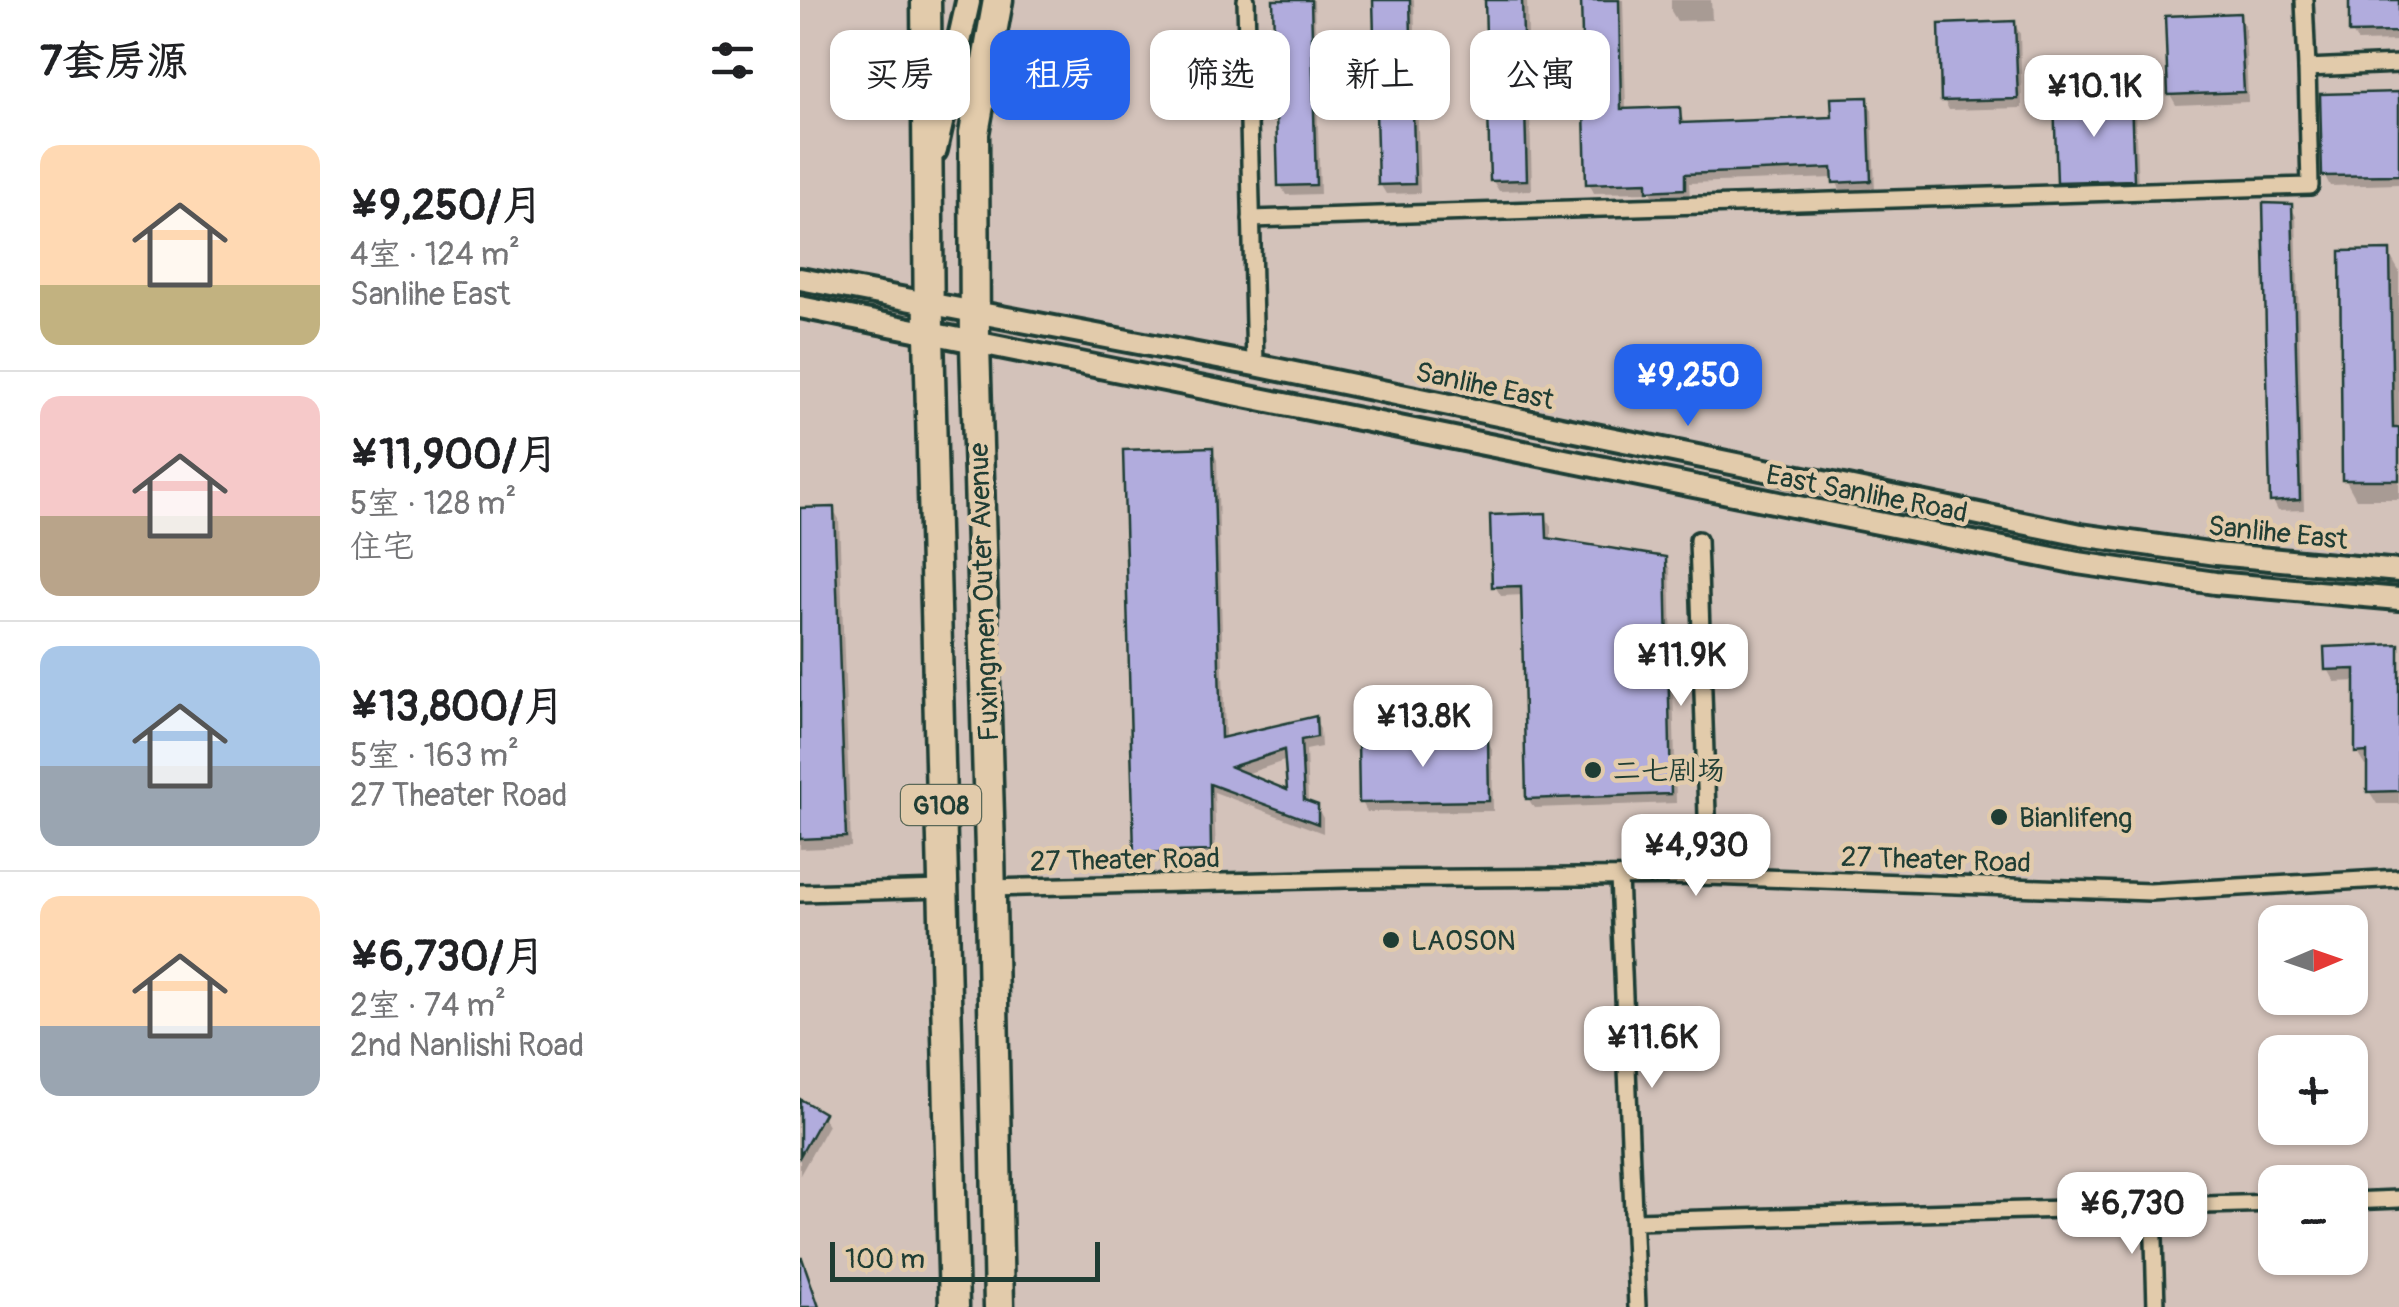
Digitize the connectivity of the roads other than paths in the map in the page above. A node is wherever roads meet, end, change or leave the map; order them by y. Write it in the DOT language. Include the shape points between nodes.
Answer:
graph roads {
  1 [pos="926,0"];
  2 [pos="998,0"];
  3 [pos="1246,0"];
  4 [pos="2304,0"];
  5 [pos="968,1"];
  6 [pos="2399,64"];
  7 [pos="2306,68"];
  8 [pos="974,133"];
  9 [pos="928,180"];
  10 [pos="1251,219"];
  11 [pos="800,280"];
  12 [pos="930,304"];
  13 [pos="800,307"];
  14 [pos="976,312"];
  15 [pos="930,335"];
  16 [pos="975,344"];
  17 [pos="1254,365"];
  18 [pos="1698,540"];
  19 [pos="2399,570"];
  20 [pos="2399,599"];
  21 [pos="1709,876"];
  22 [pos="1620,878"];
  23 [pos="2399,878"];
  24 [pos="990,888"];
  25 [pos="944,889"];
  26 [pos="800,893"];
  27 [pos="2399,1199"];
  28 [pos="2368,1200"];
  29 [pos="2258,1203"];
  30 [pos="2153,1206"];
  31 [pos="1635,1221"];
  32 [pos="954,1307"];
  33 [pos="999,1307"];
  34 [pos="1638,1307"];
  35 [pos="2156,1307"];
  1 -- 9 [label="highway, Fuxingmen Outer Avenue / G108"];
  2 -- 8 [label="highway, Fuxingmen Outer Avenue / G108"];
  3 -- 10 [label="street"];
  4 -- 7 [label="street"];
  5 -- 8 [label="main road"];
  5 -- 9 [label="main road"];
  6 -- 7 [label="street"];
  7 -- 10 [label="street" via="2310,186"];
  8 -- 14 [label="highway, Fuxingmen Outer Avenue / G108"];
  9 -- 12 [label="highway, Fuxingmen Outer Avenue / G108"];
  10 -- 17 [label="street"];
  11 -- 12 [label="main road, Sanlihe East"];
  12 -- 14 [label="main road, Sanlihe East"];
  12 -- 15 [label="highway, Fuxingmen Outer Avenue / G108"];
  13 -- 15 [label="main road, East Sanlihe Road"];
  14 -- 16 [label="highway, Fuxingmen Outer Avenue / G108"];
  14 -- 17 [label="main road, Sanlihe East"];
  15 -- 16 [label="main road, East Sanlihe Road"];
  15 -- 25 [label="highway, Fuxingmen Outer Avenue / G108"];
  16 -- 20 [label="main road, East Sanlihe Road" via="2078,564"];
  16 -- 24 [label="highway, Fuxingmen Outer Avenue / G108"];
  17 -- 19 [label="main road, Sanlihe East" via="2081,535"];
  18 -- 21 [label="street"];
  21 -- 22 [label="street, 27 Theater Road"];
  21 -- 23 [label="street, 27 Theater Road" via="2150,892"];
  22 -- 24 [label="street, 27 Theater Road"];
  22 -- 31 [label="street"];
  24 -- 33 [label="highway, Fuxingmen Outer Avenue / G108"];
  25 -- 26 [label="street"];
  25 -- 32 [label="highway, Fuxingmen Outer Avenue / G108"];
  27 -- 28 [label="street"];
  29 -- 30 [label="street"];
  30 -- 31 [label="street"];
  30 -- 35 [label="street"];
  31 -- 34 [label="street"];
}
